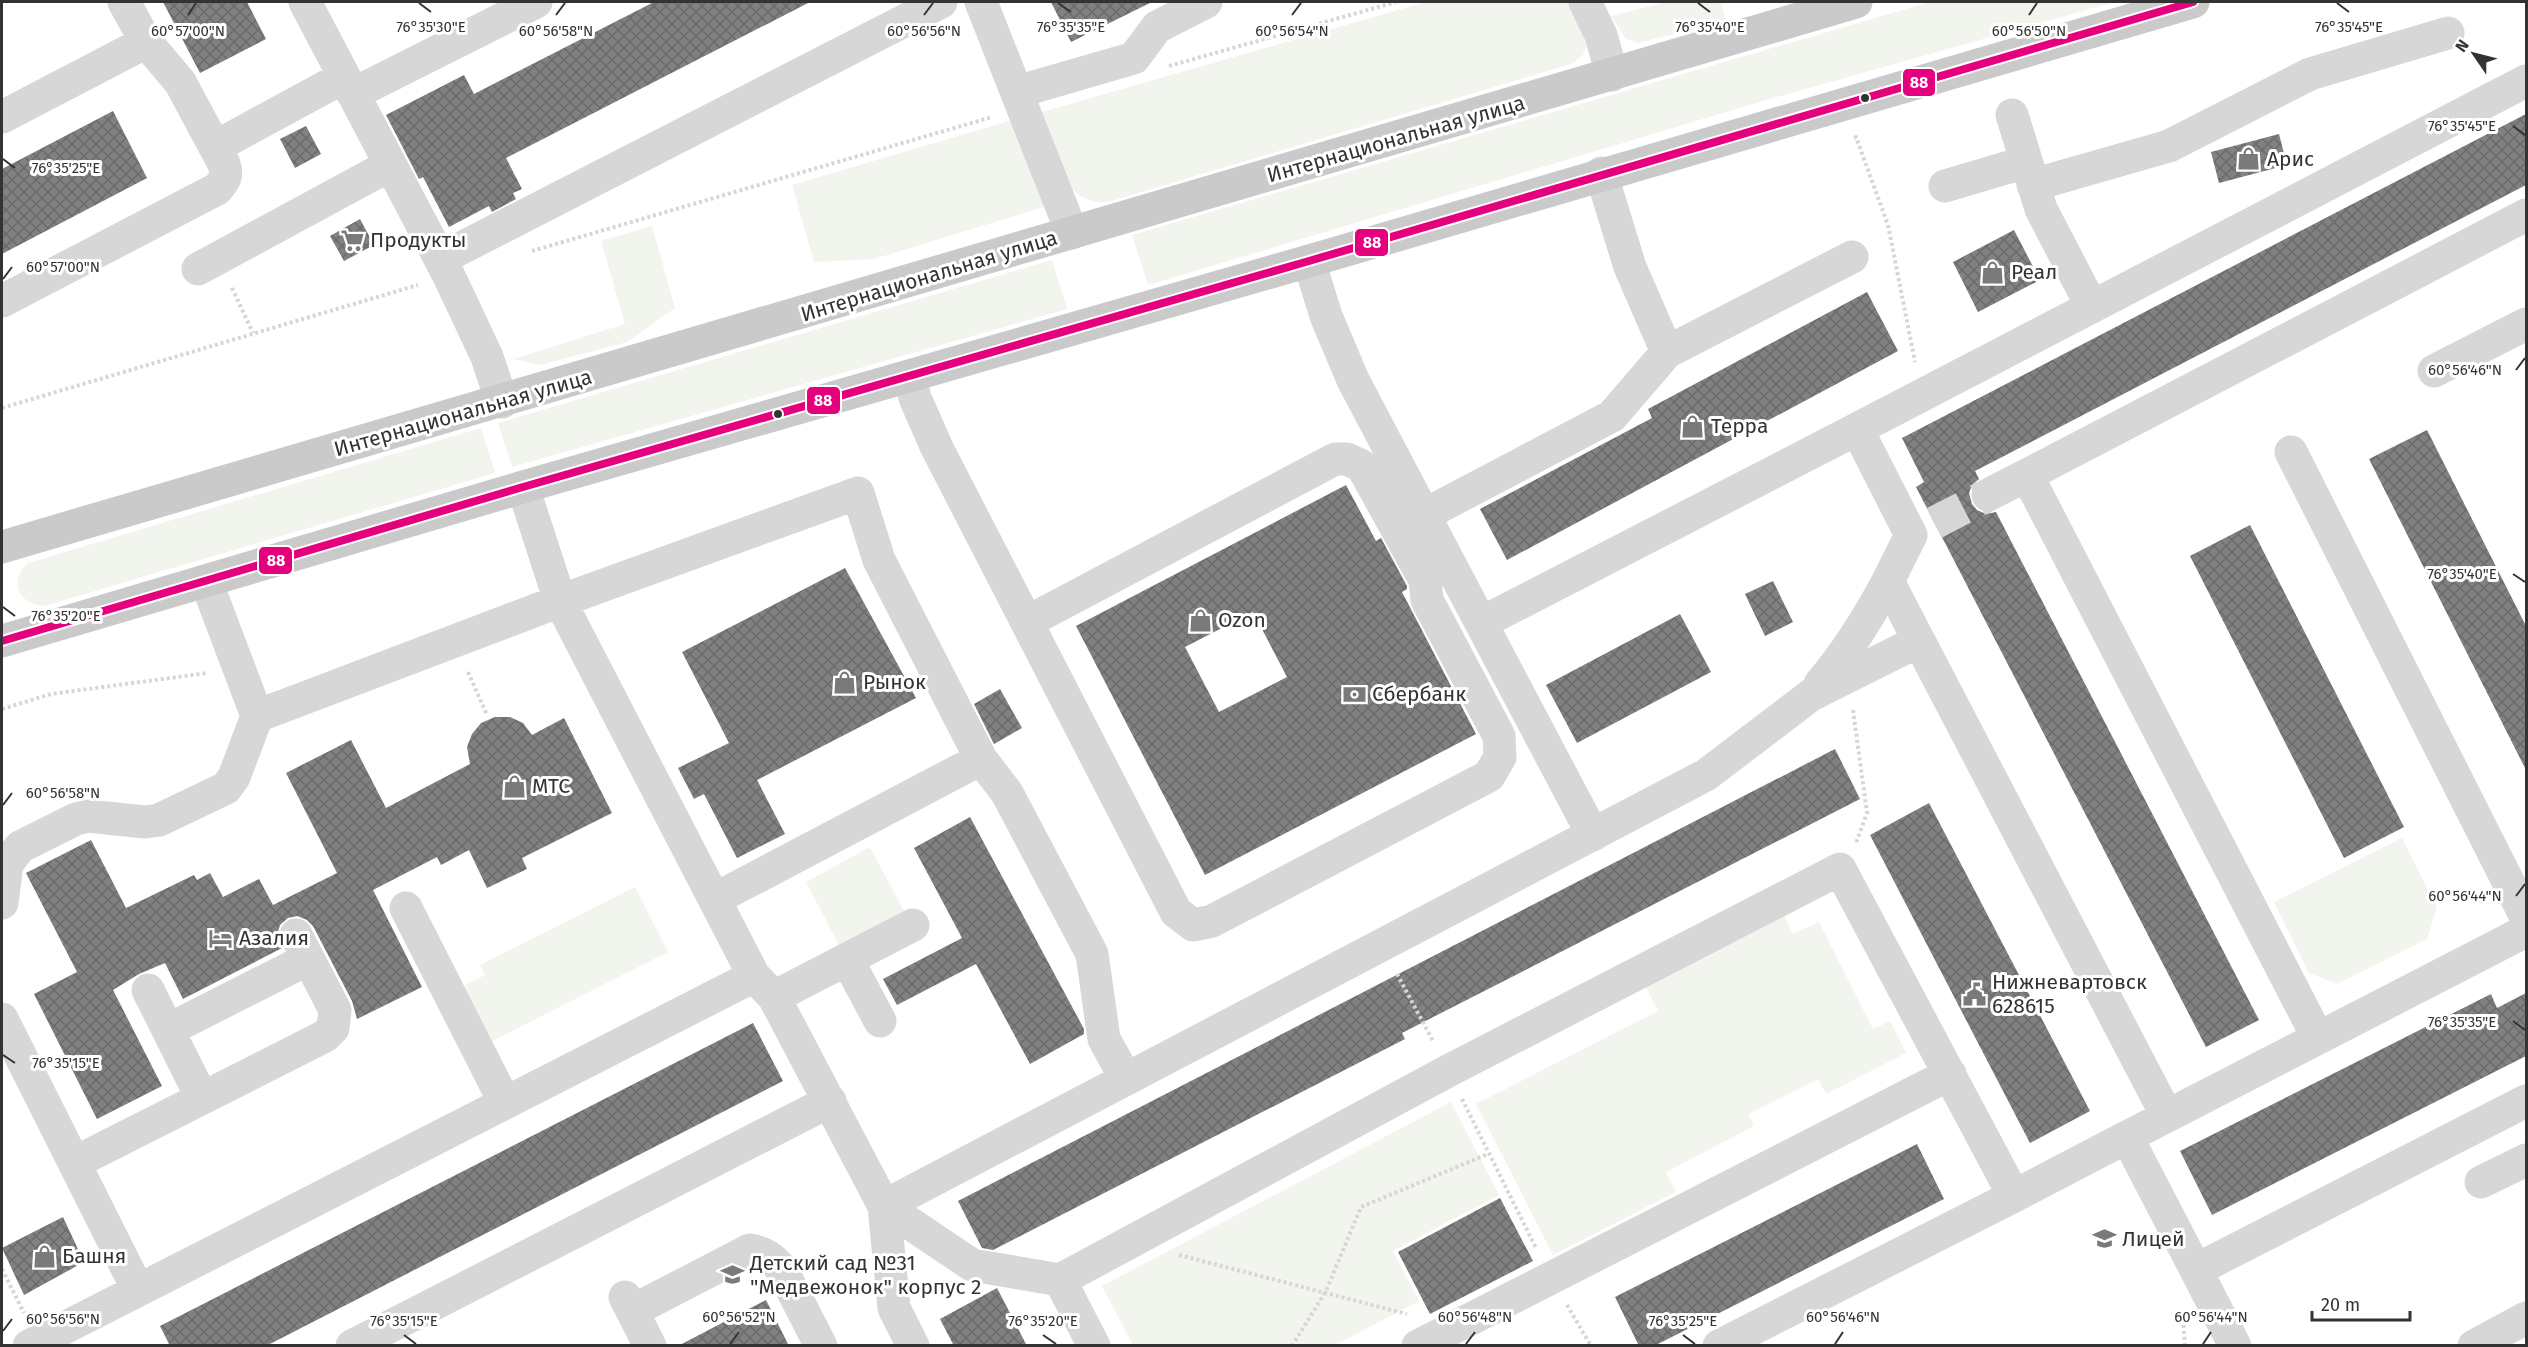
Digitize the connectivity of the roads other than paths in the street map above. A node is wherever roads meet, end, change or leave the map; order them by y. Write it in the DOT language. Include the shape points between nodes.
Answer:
graph roads {
  1 [pos="124,2"];
  2 [pos="305,2"];
  3 [pos="941,2"];
  4 [pos="981,2"];
  5 [pos="1206,2"];
  6 [pos="1585,2"];
  7 [pos="1856,2"];
  8 [pos="2193,2"];
  9 [pos="518,5"];
  10 [pos="2448,33"];
  11 [pos="146,42"];
  12 [pos="1612,75"];
  13 [pos="2526,81"];
  14 [pos="348,85"];
  15 [pos="1020,100"];
  16 [pos="2012,115"];
  17 [pos="2,117"];
  18 [pos="215,147"];
  19 [pos="390,165"];
  20 [pos="1601,173"];
  21 [pos="2029,173"];
  22 [pos="1945,186"];
  23 [pos="2526,215"];
  24 [pos="1072,233"];
  25 [pos="1852,257"];
  26 [pos="1309,261"];
  27 [pos="445,268"];
  28 [pos="198,269"];
  29 [pos="2,301"];
  30 [pos="2092,307"];
  31 [pos="2526,324"];
  32 [pos="1667,352"];
  33 [pos="2434,371"];
  34 [pos="910,376"];
  35 [pos="502,402"];
  36 [pos="1857,429"];
  37 [pos="2291,452"];
  38 [pos="2027,475"];
  39 [pos="523,487"];
  40 [pos="1988,495"];
  41 [pos="1424,515"];
  42 [pos="15,543"];
  43 [pos="2,558"];
  44 [pos="206,581"];
  45 [pos="1888,581"];
  46 [pos="560,600"];
  47 [pos="2,615"];
  48 [pos="1027,622"];
  49 [pos="1480,623"];
  50 [pos="56,625"];
  51 [pos="2,641"];
  52 [pos="1919,641"];
  53 [pos="1811,695"];
  54 [pos="257,717"];
  55 [pos="981,759"];
  56 [pos="1593,835"];
  57 [pos="715,899"];
  58 [pos="2,903"];
  59 [pos="406,908"];
  60 [pos="2526,917"];
  61 [pos="913,925"];
  62 [pos="2526,931"];
  63 [pos="847,959"];
  64 [pos="764,986"];
  65 [pos="148,990"];
  66 [pos="2,1019"];
  67 [pos="880,1021"];
  68 [pos="168,1030"];
  69 [pos="2318,1038"];
  70 [pos="1950,1074"];
  71 [pos="1125,1079"];
  72 [pos="202,1098"];
  73 [pos="830,1101"];
  74 [pos="2526,1101"];
  75 [pos="505,1103"];
  76 [pos="2167,1116"];
  77 [pos="2127,1137"];
  78 [pos="2526,1160"];
  79 [pos="74,1163"];
  80 [pos="2481,1182"];
  81 [pos="2014,1196"];
  82 [pos="884,1206"];
  83 [pos="2196,1269"];
  84 [pos="1060,1280"];
  85 [pos="138,1290"];
  86 [pos="2526,1318"];
  87 [pos="34,1343"];
  88 [pos="352,1346"];
  89 [pos="650,1346"];
  90 [pos="821,1346"];
  91 [pos="913,1346"];
  92 [pos="1094,1346"];
  93 [pos="1418,1346"];
  94 [pos="1719,1346"];
  95 [pos="2235,1346"];
  96 [pos="2474,1346"];
  1 -- 11 [label="lane"];
  2 -- 14 [label="lane"];
  3 -- 27 [label="lane"];
  4 -- 15 [label="lane"];
  5 -- 15 [label="lane" via="1156,27 1134,58"];
  6 -- 12 [label="lane" via="1601,35"];
  7 -- 12 [label="main road, Интернациональная улица"];
  8 -- 20 [label="main road"];
  9 -- 14 [label="lane"];
  10 -- 21 [label="lane" via="2310,74 2169,146"];
  11 -- 17 [label="lane"];
  11 -- 18 [label="lane" via="180,82"];
  12 -- 24 [label="main road, Интернациональная улица"];
  13 -- 30 [label="lane"];
  14 -- 18 [label="lane"];
  14 -- 19 [label="lane"];
  15 -- 24 [label="lane"];
  16 -- 21 [label="lane"];
  18 -- 29 [label="lane" via="226,172 225,181 217,189"];
  19 -- 27 [label="lane"];
  19 -- 28 [label="lane"];
  20 -- 26 [label="main road"];
  20 -- 32 [label="lane" via="1634,276"];
  21 -- 22 [label="lane"];
  21 -- 30 [label="lane" via="2041,210"];
  23 -- 38 [label="lane"];
  24 -- 35 [label="main road, Интернациональная улица"];
  25 -- 32 [label="lane"];
  26 -- 34 [label="main road"];
  26 -- 41 [label="lane" via="1345,363"];
  27 -- 35 [label="lane" via="487,357"];
  30 -- 36 [label="lane"];
  31 -- 33 [label="lane"];
  32 -- 41 [label="lane" via="1612,416"];
  34 -- 39 [label="main road"];
  34 -- 48 [label="lane" via="915,398 937,448"];
  35 -- 42 [label="main road, Интернациональная улица"];
  36 -- 45 [label="lane" via="1922,529"];
  36 -- 49 [label="lane"];
  37 -- 60 [label="lane"];
  38 -- 40 [label="lane"];
  38 -- 69 [label="lane"];
  39 -- 44 [label="main road"];
  39 -- 46 [label="lane"];
  41 -- 49 [label="lane"];
  42 -- 43 [label="main road"];
  44 -- 50 [label="main road"];
  44 -- 54 [label="lane"];
  45 -- 52 [label="lane"];
  45 -- 53 [label="lane" via="1850,647"];
  46 -- 54 [label="lane"];
  46 -- 55 [label="lane" via="858,493 879,560"];
  46 -- 57 [label="lane"];
  47 -- 50 [label="main road" via="24,627"];
  48 -- 48 [label="lane" via="1335,459 1347,459 1362,466 1425,580 1427,600 1499,736 1500,757 1489,776 1212,921 1193,925 1176,912"];
  49 -- 56 [label="lane"];
  50 -- 51 [label="main road"];
  52 -- 53 [label="lane"];
  52 -- 76 [label="lane"];
  53 -- 56 [label="lane" via="1706,775"];
  54 -- 58 [label="lane" via="226,788 159,820 88,816 20,847 7,864"];
  55 -- 57 [label="lane"];
  55 -- 71 [label="lane" via="1007,793 1092,954 1104,1039"];
  56 -- 71 [label="lane"];
  57 -- 64 [label="lane"];
  59 -- 75 [label="lane"];
  61 -- 63 [label="lane"];
  62 -- 69 [label="lane"];
  63 -- 64 [label="lane"];
  63 -- 67 [label="lane"];
  64 -- 73 [label="lane"];
  64 -- 75 [label="lane"];
  65 -- 68 [label="lane"];
  66 -- 79 [label="lane"];
  68 -- 72 [label="lane"];
  68 -- 72 [label="lane" via="302,947 334,1010 333,1028 325,1036"];
  69 -- 76 [label="lane"];
  70 -- 81 [label="lane"];
  70 -- 84 [label="lane" via="1840,869 1448,1071"];
  70 -- 93 [label="lane"];
  71 -- 82 [label="lane"];
  72 -- 79 [label="lane"];
  73 -- 82 [label="lane"];
  73 -- 88 [label="lane"];
  74 -- 83 [label="lane"];
  75 -- 85 [label="lane"];
  76 -- 77 [label="lane"];
  77 -- 81 [label="lane"];
  77 -- 83 [label="lane"];
  78 -- 80 [label="lane"];
  79 -- 85 [label="lane"];
  81 -- 94 [label="lane"];
  82 -- 84 [label="lane" via="972,1265"];
  82 -- 91 [label="lane" via="894,1308"];
  83 -- 95 [label="lane"];
  84 -- 92 [label="lane"];
  85 -- 87 [label="lane"];
  86 -- 96 [label="lane"];
  89 -- 90 [label="lane" via="629,1304 750,1250 764,1252 782,1270"];
}
